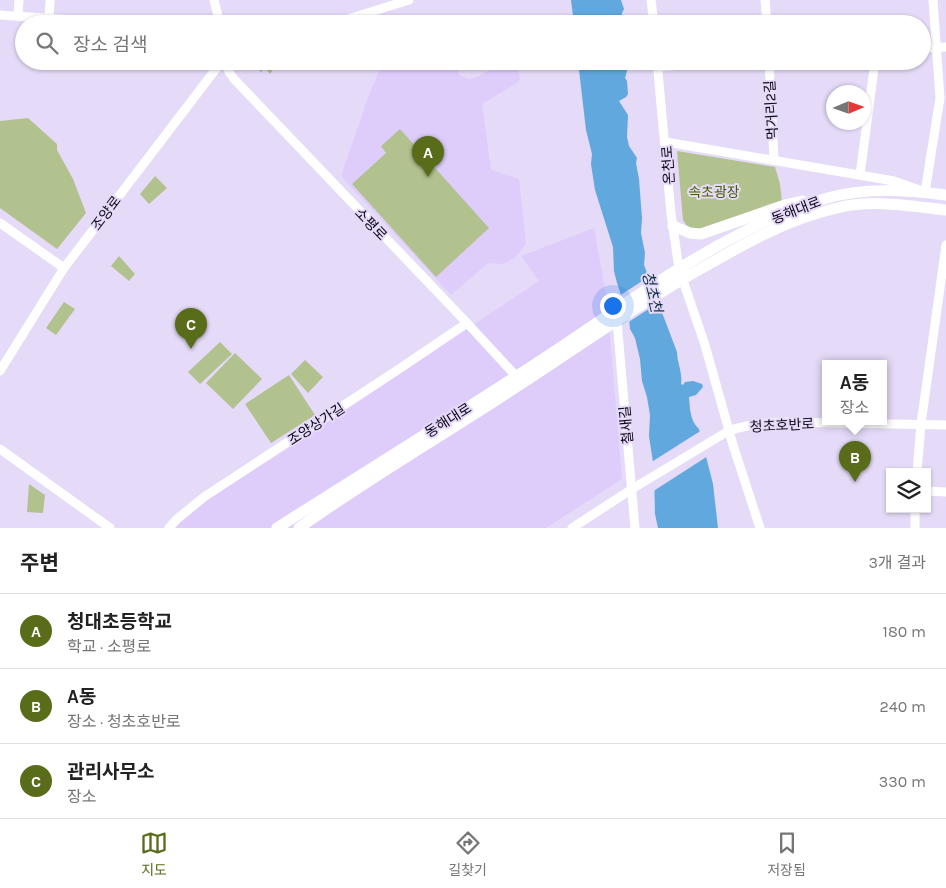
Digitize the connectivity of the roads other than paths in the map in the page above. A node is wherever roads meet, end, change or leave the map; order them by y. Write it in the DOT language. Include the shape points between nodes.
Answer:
graph roads {
  1 [pos="19,0"];
  2 [pos="50,0"];
  3 [pos="214,0"];
  4 [pos="409,0"];
  5 [pos="651,0"];
  6 [pos="765,0"];
  7 [pos="933,0"];
  8 [pos="0,14"];
  9 [pos="18,15"];
  10 [pos="49,15"];
  11 [pos="218,15"];
  12 [pos="361,15"];
  13 [pos="653,15"];
  14 [pos="766,15"];
  15 [pos="15,16"];
  16 [pos="931,47"];
  17 [pos="936,47"];
  18 [pos="946,47"];
  19 [pos="215,70"];
  20 [pos="229,70"];
  21 [pos="659,70"];
  22 [pos="769,70"];
  23 [pos="874,70"];
  24 [pos="943,99"];
  25 [pos="666,142"];
  26 [pos="774,159"];
  27 [pos="860,175"];
  28 [pos="925,192"];
  29 [pos="946,195"];
  30 [pos="838,196"];
  31 [pos="946,210"];
  32 [pos="0,223"];
  33 [pos="673,226"];
  34 [pos="946,245"];
  35 [pos="64,268"];
  36 [pos="680,275"];
  37 [pos="618,317"];
  38 [pos="467,323"];
  39 [pos="0,371"];
  40 [pos="519,380"];
  41 [pos="822,423"];
  42 [pos="887,424"];
  43 [pos="921,424"];
  44 [pos="946,425"];
  45 [pos="730,430"];
  46 [pos="0,449"];
  47 [pos="917,468"];
  48 [pos="632,490"];
  49 [pos="931,491"];
  50 [pos="946,492"];
  51 [pos="916,513"];
  52 [pos="110,528"];
  53 [pos="169,528"];
  54 [pos="277,528"];
  55 [pos="299,528"];
  56 [pos="572,528"];
  57 [pos="635,528"];
  58 [pos="760,528"];
  59 [pos="915,528"];
  1 -- 9 [label="street"];
  2 -- 10 [label="street"];
  3 -- 11 [label="street"];
  4 -- 12 [label="street"];
  5 -- 13 [label="street"];
  6 -- 14 [label="street"];
  7 -- 17 [label="street"];
  8 -- 15 [label="street"];
  16 -- 17 [label="street"];
  17 -- 18 [label="street"];
  17 -- 24 [label="street"];
  19 -- 35 [label="street, 조양로"];
  20 -- 38 [label="street, 소평로"];
  21 -- 25 [label="street, 온천로"];
  22 -- 26 [label="street, 먹거리2길"];
  23 -- 27 [label="street"];
  24 -- 28 [label="street"];
  25 -- 26 [label="street"];
  25 -- 33 [label="street, 온천로"];
  26 -- 27 [label="street"];
  27 -- 28 [label="street" via="894,181"];
  28 -- 29 [label="main road, 동해대로"];
  28 -- 30 [label="main road, 동해대로" via="861,192"];
  30 -- 33 [label="main road" via="784,205 701,234"];
  30 -- 36 [label="main road, 동해대로" via="736,235"];
  31 -- 36 [label="main road, 동해대로" via="873,203 835,208 798,220"];
  32 -- 35 [label="street"];
  33 -- 36 [label="street, 온천로"];
  34 -- 43 [label="street"];
  35 -- 39 [label="street, 조양로"];
  36 -- 37 [label="main road, 동해대로"];
  36 -- 45 [label="street, 온천로"];
  37 -- 40 [label="main road, 동해대로"];
  37 -- 48 [label="street, 철새길"];
  38 -- 40 [label="street, 소평로"];
  38 -- 53 [label="street, 조양상가길" via="204,497"];
  40 -- 54 [label="main road, 동해대로"];
  40 -- 55 [label="main road, 동해대로"];
  41 -- 45 [label="street, 청초호반로" via="755,424"];
  42 -- 43 [label="street, 청초호반로"];
  43 -- 44 [label="street, 청초호반로"];
  43 -- 47 [label="street"];
  45 -- 48 [label="street, 청초호반로"];
  45 -- 58 [label="street, 온천로"];
  46 -- 52 [label="street"];
  48 -- 56 [label="street"];
  48 -- 57 [label="street, 철새길"];
  49 -- 50 [label="street"];
  51 -- 59 [label="street"];
}
